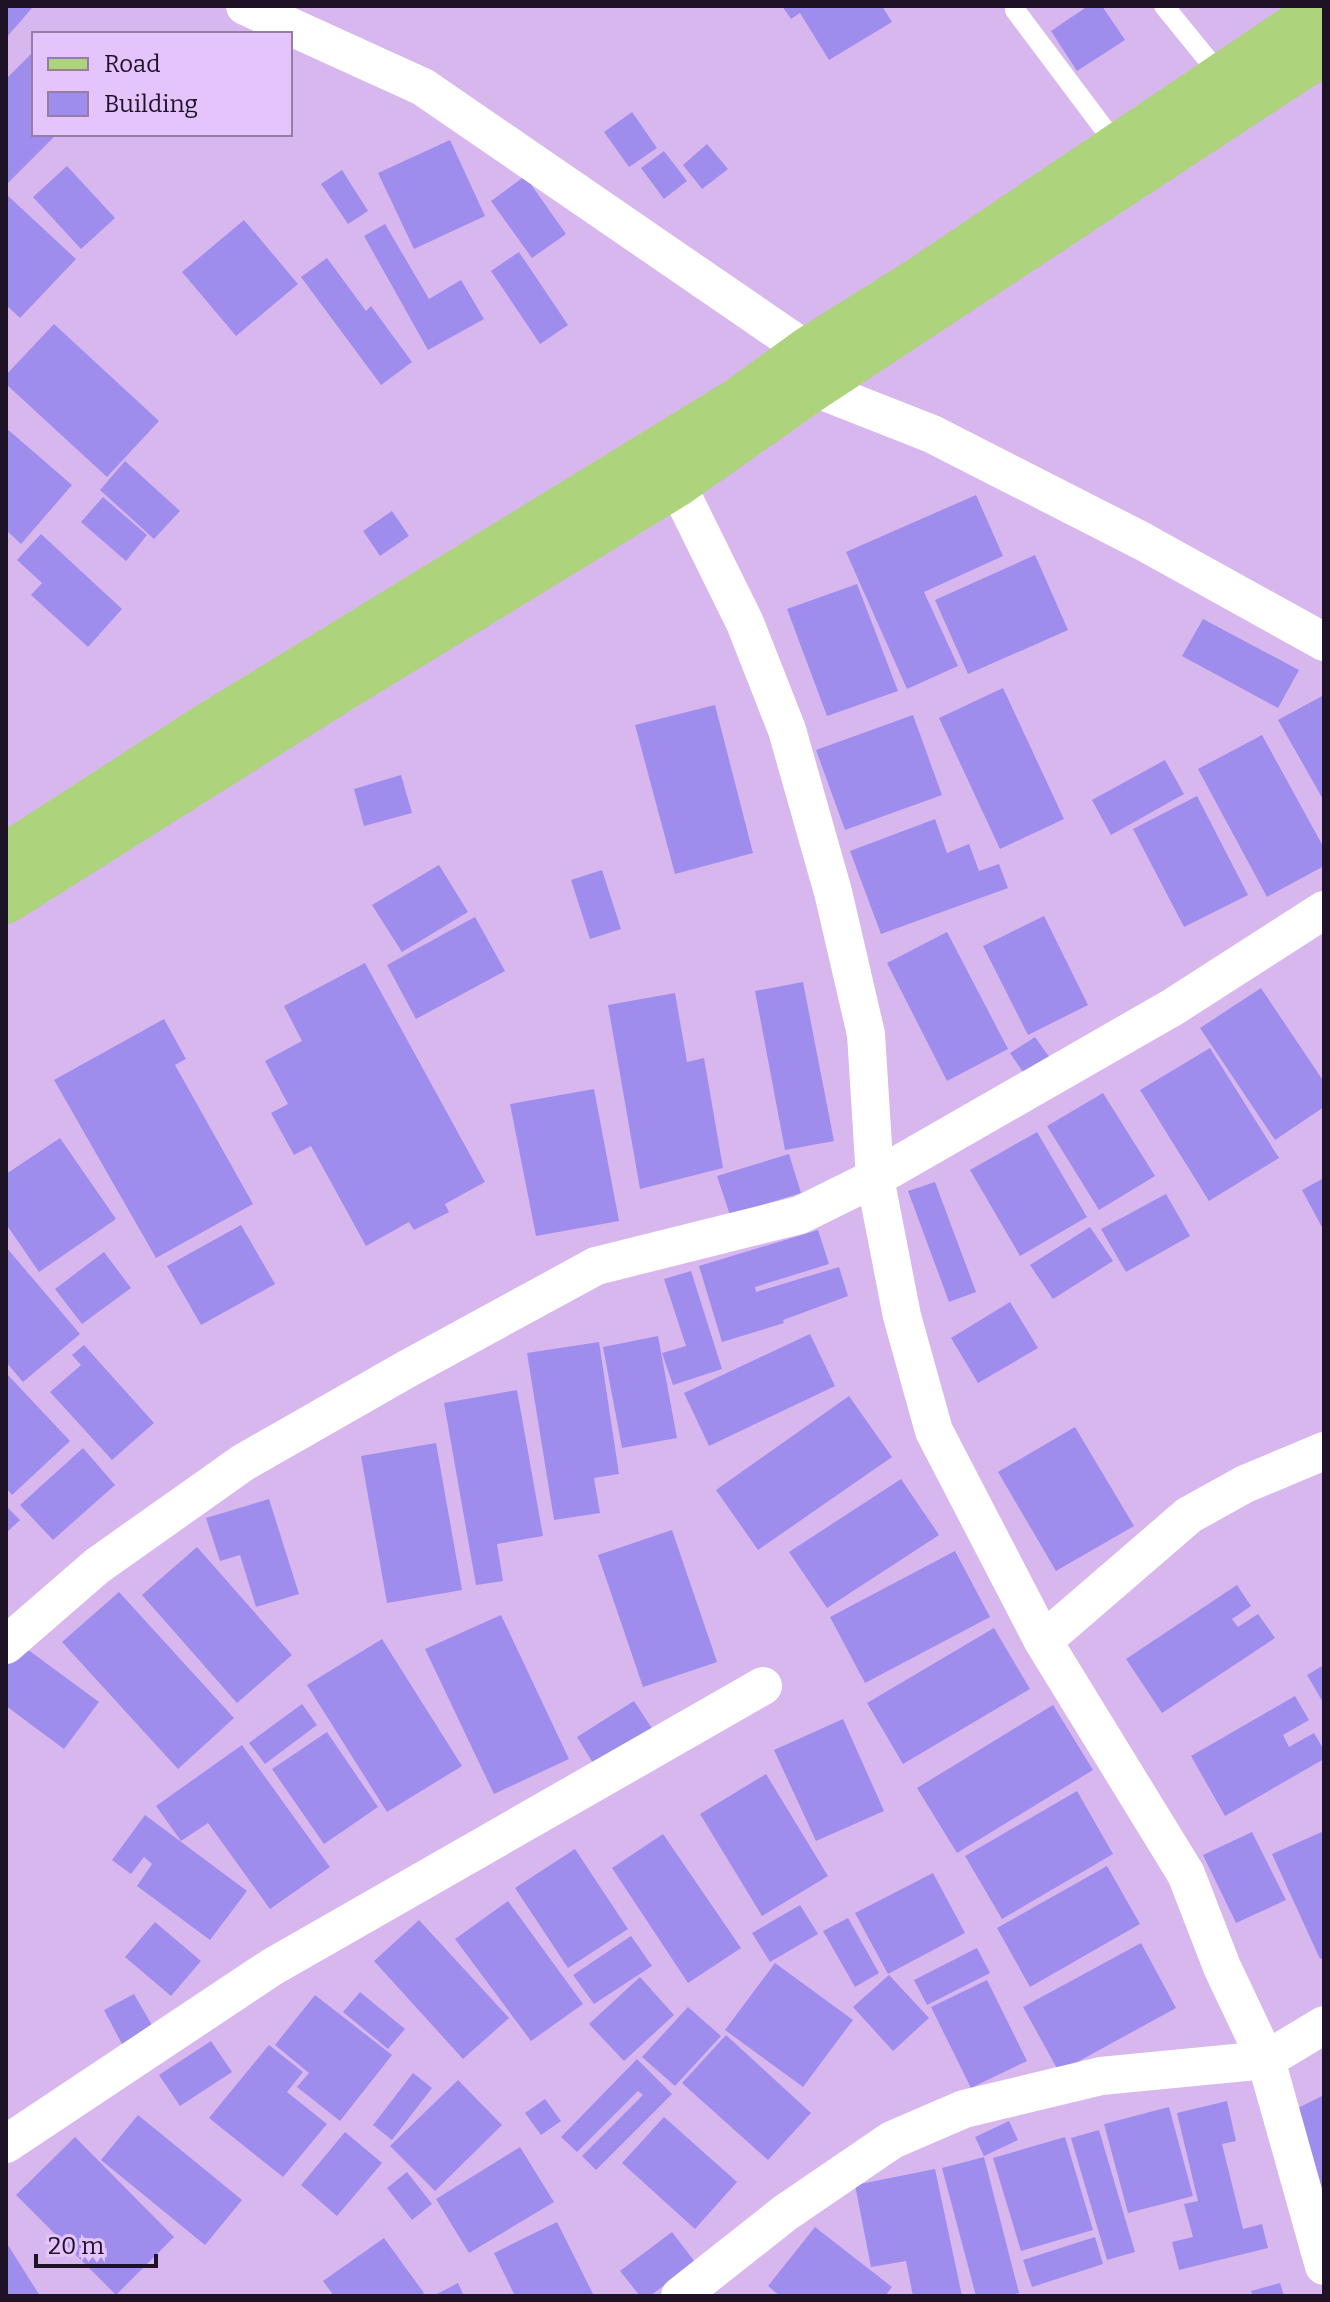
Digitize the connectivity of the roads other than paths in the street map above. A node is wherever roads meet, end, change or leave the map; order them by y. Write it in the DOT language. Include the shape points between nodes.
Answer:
graph roads {
  1 [pos="245,6"];
  2 [pos="1015,6"];
  3 [pos="1164,6"];
  4 [pos="1324,6"];
  5 [pos="1324,53"];
  6 [pos="1221,76"];
  7 [pos="1117,146"];
  8 [pos="810,369"];
  9 [pos="677,485"];
  10 [pos="1324,642"];
  11 [pos="6,855"];
  12 [pos="6,902"];
  13 [pos="1324,910"];
  14 [pos="875,1178"];
  15 [pos="1324,1451"];
  16 [pos="1043,1641"];
  17 [pos="6,1645"];
  18 [pos="763,1686"];
  19 [pos="1324,2025"];
  20 [pos="1266,2060"];
  21 [pos="6,2144"];
  22 [pos="1324,2266"];
  23 [pos="680,2296"];
  1 -- 8 [label="street" via="423,87"];
  2 -- 7 [label="lane"];
  3 -- 6 [label="lane"];
  4 -- 6 [label="main road"];
  5 -- 8 [label="main road"];
  6 -- 7 [label="main road"];
  7 -- 8 [label="main road" via="916,281"];
  8 -- 9 [label="main road"];
  8 -- 10 [label="street"];
  8 -- 11 [label="main road" via="737,400 204,727"];
  9 -- 12 [label="main road"];
  9 -- 14 [label="street" via="745,623 787,730 866,1034"];
  13 -- 14 [label="street" via="1173,1007"];
  14 -- 16 [label="street" via="902,1316 934,1431"];
  14 -- 17 [label="street" via="800,1215 582,1273 244,1462 97,1566"];
  15 -- 16 [label="street" via="1245,1484 1189,1515"];
  16 -- 20 [label="street" via="1186,1874"];
  18 -- 21 [label="street" via="272,1967"];
  19 -- 20 [label="street"];
  20 -- 22 [label="street"];
  20 -- 23 [label="street" via="1101,2076 964,2109 892,2140 785,2213"];
}
